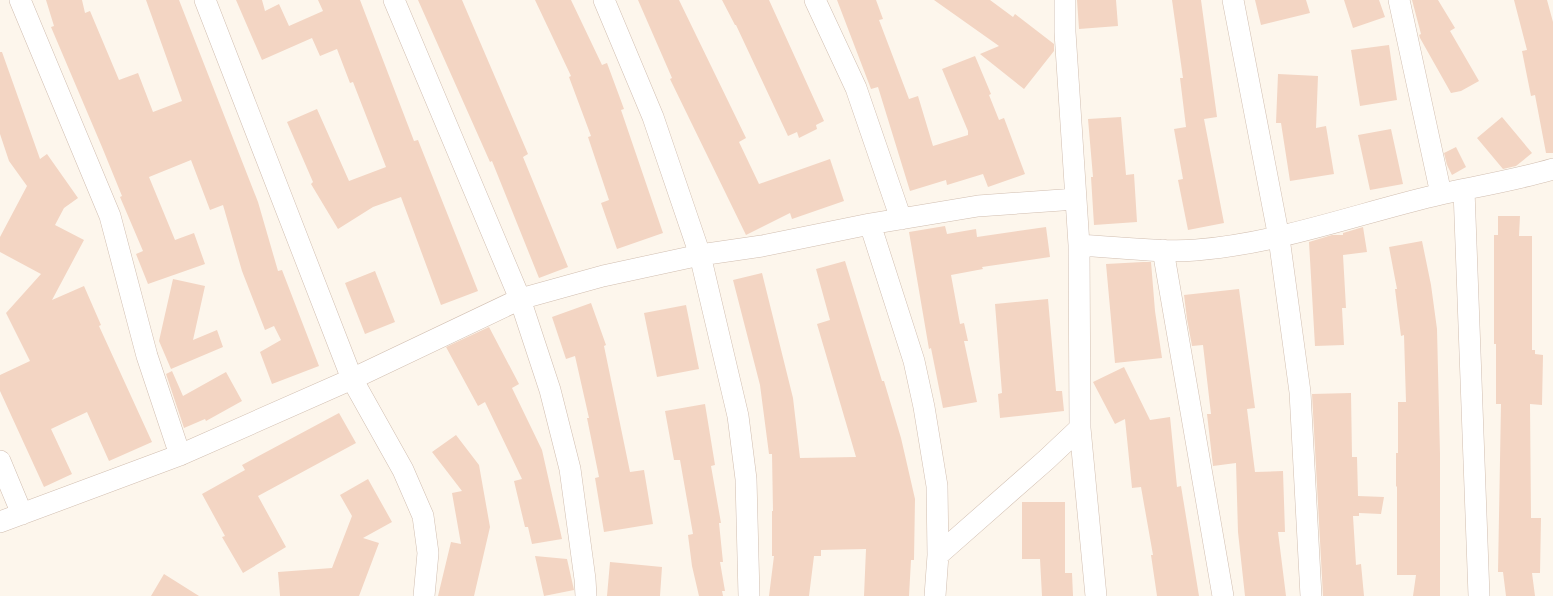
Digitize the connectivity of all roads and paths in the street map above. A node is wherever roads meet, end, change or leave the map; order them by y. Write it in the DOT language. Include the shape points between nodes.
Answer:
graph roads {
  1 [pos="20,0"];
  2 [pos="205,0"];
  3 [pos="394,0"];
  4 [pos="604,0"];
  5 [pos="816,0"];
  6 [pos="1065,0"];
  7 [pos="1233,0"];
  8 [pos="1399,0"];
  9 [pos="1553,169"];
  10 [pos="1464,190"];
  11 [pos="1441,194"];
  12 [pos="1076,199"];
  13 [pos="901,219"];
  14 [pos="870,224"];
  15 [pos="1279,238"];
  16 [pos="1079,245"];
  17 [pos="1163,250"];
  18 [pos="700,255"];
  19 [pos="520,299"];
  20 [pos="352,379"];
  21 [pos="1080,428"];
  22 [pos="180,455"];
  23 [pos="0,461"];
  24 [pos="22,514"];
  25 [pos="0,522"];
  26 [pos="938,555"];
  27 [pos="424,596"];
  28 [pos="586,596"];
  29 [pos="749,596"];
  30 [pos="936,596"];
  31 [pos="1096,596"];
  32 [pos="1223,596"];
  33 [pos="1311,596"];
  34 [pos="1479,596"];
  1 -- 22 [label="street" via="110,216 147,356"];
  2 -- 20 [label="street"];
  3 -- 19 [label="street"];
  4 -- 18 [label="street" via="653,117"];
  5 -- 13 [label="street" via="856,88"];
  6 -- 12 [label="street"];
  7 -- 15 [label="street"];
  8 -- 11 [label="street"];
  9 -- 10 [label="street"];
  10 -- 11 [label="street"];
  10 -- 34 [label="street"];
  11 -- 15 [label="street"];
  12 -- 13 [label="street" via="978,206"];
  12 -- 16 [label="street"];
  13 -- 14 [label="street"];
  14 -- 18 [label="street" via="762,246"];
  14 -- 26 [label="street" via="914,361 924,407 937,486"];
  15 -- 17 [label="street" via="1209,248"];
  15 -- 33 [label="street" via="1300,392"];
  16 -- 17 [label="street"];
  16 -- 21 [label="street"];
  17 -- 32 [label="street"];
  18 -- 19 [label="street" via="603,276"];
  18 -- 29 [label="street" via="738,416 746,479"];
  19 -- 20 [label="street"];
  19 -- 28 [label="street" via="550,390 570,469"];
  20 -- 22 [label="street"];
  20 -- 27 [label="street" via="403,470 423,516 428,553"];
  21 -- 26 [label="street"];
  21 -- 31 [label="street"];
  22 -- 24 [label="street"];
  23 -- 24 [label="street"];
  24 -- 25 [label="street"];
  26 -- 30 [label="street"];
}
